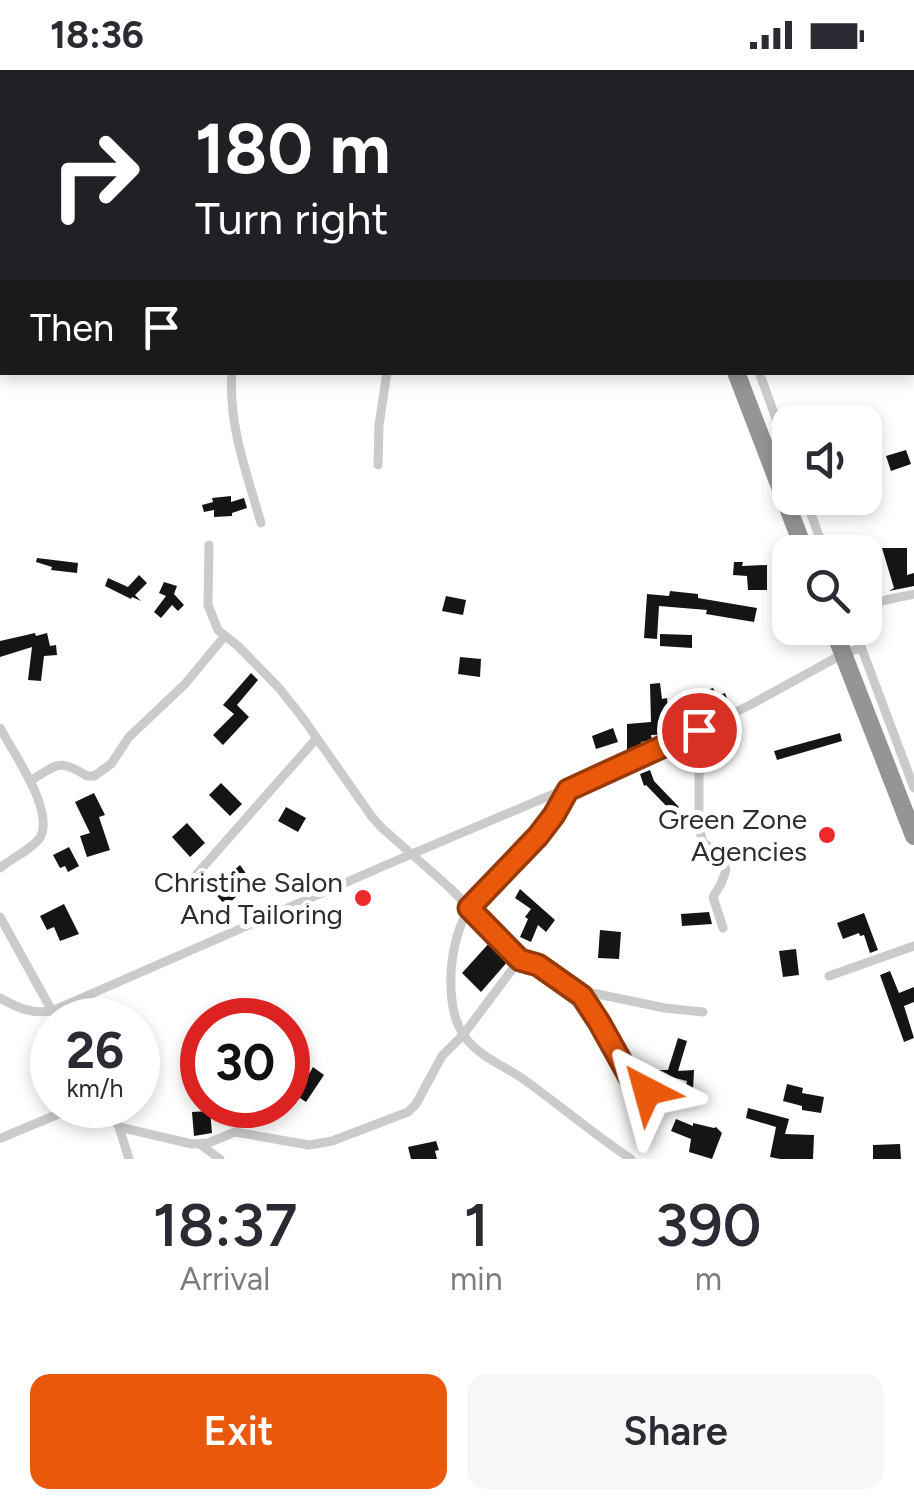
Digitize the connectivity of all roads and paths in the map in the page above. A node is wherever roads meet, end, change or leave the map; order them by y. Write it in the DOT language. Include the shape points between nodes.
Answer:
graph roads {
  1 [pos="232,375"];
  2 [pos="387,375"];
  3 [pos="737,375"];
  4 [pos="760,375"];
  5 [pos="772,408"];
  6 [pos="378,465"];
  7 [pos="261,524"];
  8 [pos="798,535"];
  9 [pos="209,544"];
  10 [pos="914,594"];
  11 [pos="882,602"];
  12 [pos="224,637"];
  13 [pos="847,645"];
  14 [pos="852,645"];
  15 [pos="852,651"];
  16 [pos="0,728"];
  17 [pos="699,730"];
  18 [pos="316,738"];
  19 [pos="914,754"];
  20 [pos="902,757"];
  21 [pos="30,782"];
  22 [pos="914,788"];
  23 [pos="568,790"];
  24 [pos="914,836"];
  25 [pos="411,854"];
  26 [pos="0,868"];
  27 [pos="189,883"];
  28 [pos="469,908"];
  29 [pos="0,917"];
  30 [pos="723,928"];
  31 [pos="914,946"];
  32 [pos="520,960"];
  33 [pos="829,976"];
  34 [pos="575,990"];
  35 [pos="0,998"];
  36 [pos="45,998"];
  37 [pos="92,998"];
  38 [pos="30,1012"];
  39 [pos="704,1012"];
  40 [pos="463,1036"];
  41 [pos="666,1094"];
  42 [pos="30,1126"];
  43 [pos="119,1128"];
  44 [pos="124,1128"];
  45 [pos="1,1138"];
  46 [pos="202,1145"];
  47 [pos="130,1159"];
  48 [pos="220,1159"];
  49 [pos="630,1159"];
  1 -- 7 [label="street" via="236,434"];
  2 -- 6 [label="street"];
  3 -- 8 [label="highway"];
  4 -- 5 [label="street"];
  9 -- 12 [label="street" via="208,605"];
  10 -- 11 [label="street"];
  12 -- 18 [label="street" via="279,688"];
  12 -- 21 [label="street" via="99,774 60,764"];
  13 -- 15 [label="highway"];
  14 -- 15 [label="street"];
  15 -- 17 [label="street"];
  15 -- 20 [label="street"];
  15 -- 24 [label="highway"];
  16 -- 21 [label="street"];
  17 -- 23 [label="street"];
  17 -- 30 [label="street" via="699,828 703,842 724,859 724,878 712,897"];
  18 -- 25 [label="street" via="372,818"];
  18 -- 27 [label="street"];
  19 -- 20 [label="street"];
  20 -- 22 [label="street"];
  21 -- 26 [label="street" via="43,813 42,836"];
  23 -- 25 [label="street"];
  23 -- 28 [label="street" via="538,836"];
  25 -- 28 [label="street"];
  25 -- 37 [label="street"];
  28 -- 32 [label="street"];
  28 -- 40 [label="street" via="451,974 450,999"];
  29 -- 36 [label="street"];
  31 -- 33 [label="street"];
  32 -- 34 [label="street"];
  32 -- 40 [label="street"];
  34 -- 39 [label="street"];
  34 -- 41 [label="street" via="636,1086"];
  35 -- 38 [label="street"];
  40 -- 46 [label="street" via="442,1056 408,1112 321,1144 234,1132"];
  40 -- 49 [label="street"];
  42 -- 45 [label="street"];
  43 -- 47 [label="street"];
  44 -- 46 [label="street"];
  46 -- 48 [label="street"];
}
